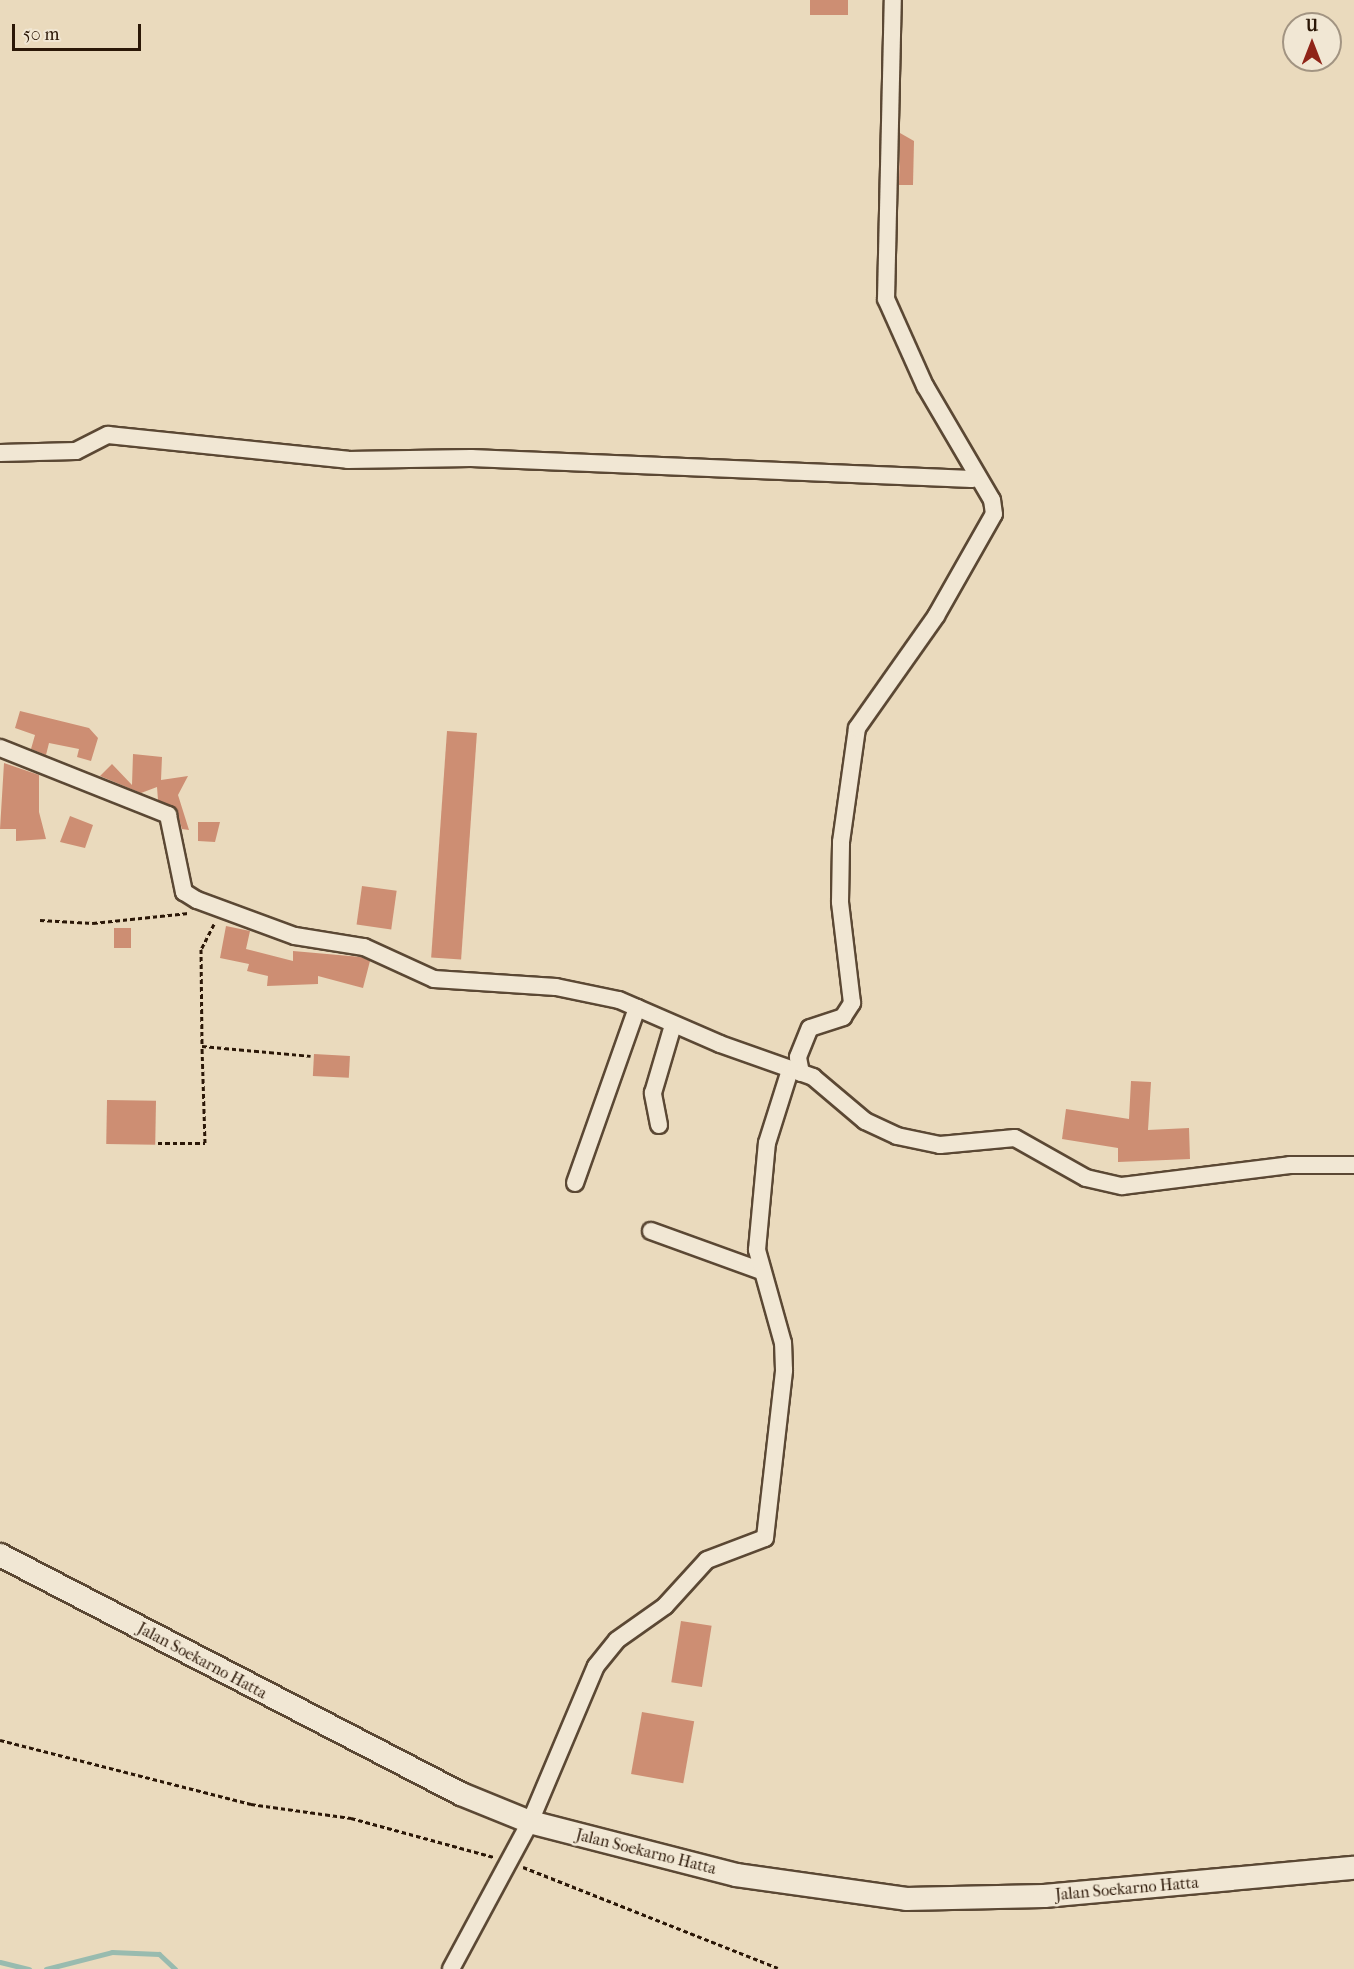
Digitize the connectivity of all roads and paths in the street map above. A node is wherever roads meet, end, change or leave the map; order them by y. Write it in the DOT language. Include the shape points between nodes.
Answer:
graph roads {
  1 [pos="893,0"];
  2 [pos="0,453"];
  3 [pos="975,473"];
  4 [pos="0,748"];
  5 [pos="222,909"];
  6 [pos="40,920"];
  7 [pos="637,1008"];
  8 [pos="673,1025"];
  9 [pos="202,1046"];
  10 [pos="310,1056"];
  11 [pos="796,1072"];
  12 [pos="659,1125"];
  13 [pos="158,1143"];
  14 [pos="1354,1165"];
  15 [pos="575,1183"];
  16 [pos="651,1231"];
  17 [pos="759,1270"];
  18 [pos="0,1555"];
  19 [pos="0,1740"];
  20 [pos="530,1822"];
  21 [pos="508,1862"];
  22 [pos="1354,1868"];
  23 [pos="778,1968"];
  24 [pos="452,1969"];
  1 -- 3 [label="street" via="886,299 925,386"];
  2 -- 3 [label="street" via="76,451 108,435 348,460 471,458 972,479"];
  3 -- 11 [label="street" via="992,500 994,514 936,616 857,728 841,842 840,903 852,1003 843,1017 810,1028"];
  4 -- 5 [label="street" via="168,815 184,892"];
  5 -- 6 [label="path" via="93,923"];
  5 -- 7 [label="street" via="295,936 364,947 434,979 556,987"];
  5 -- 9 [label="path" via="201,949"];
  7 -- 8 [label="street"];
  7 -- 15 [label="street"];
  8 -- 11 [label="street"];
  8 -- 12 [label="street" via="653,1093"];
  9 -- 10 [label="path"];
  9 -- 13 [label="path" via="205,1143"];
  11 -- 14 [label="street" via="825,1083 880,1131 940,1145 1006,1137 1028,1141 1103,1184 1201,1179 1290,1165"];
  11 -- 17 [label="street" via="767,1143"];
  16 -- 17 [label="street"];
  17 -- 20 [label="street" via="783,1343 784,1370 765,1538 707,1560 665,1606 617,1640 596,1666"];
  18 -- 20 [label="street, Jalan Soekarno Hatta" via="461,1794"];
  19 -- 21 [label="path" via="251,1804 351,1818"];
  20 -- 21 [label="street"];
  20 -- 22 [label="street, Jalan Soekarno Hatta" via="736,1875 906,1899 1044,1896"];
  21 -- 23 [label="path"];
  21 -- 24 [label="street"];
}
